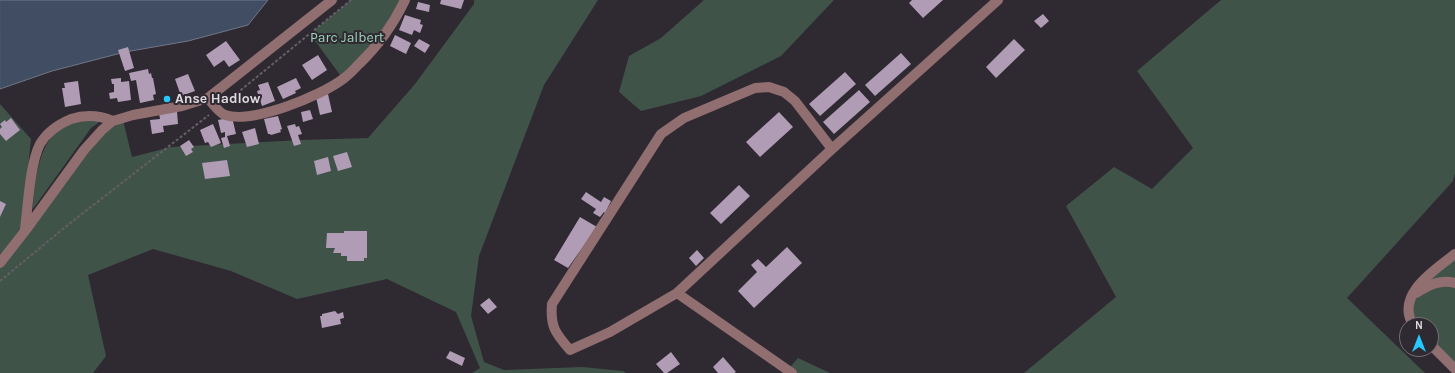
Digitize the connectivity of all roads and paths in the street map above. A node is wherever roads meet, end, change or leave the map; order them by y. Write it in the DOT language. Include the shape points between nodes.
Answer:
graph roads {
  1 [pos="332,0"];
  2 [pos="351,0"];
  3 [pos="404,0"];
  4 [pos="998,0"];
  5 [pos="208,98"];
  6 [pos="217,109"];
  7 [pos="113,121"];
  8 [pos="832,149"];
  9 [pos="25,231"];
  10 [pos="1455,254"];
  11 [pos="0,263"];
  12 [pos="0,281"];
  13 [pos="1455,284"];
  14 [pos="677,293"];
  15 [pos="1413,295"];
  16 [pos="1410,317"];
  17 [pos="1439,353"];
  18 [pos="1455,369"];
  19 [pos="792,373"];
  1 -- 5 [label="street"];
  2 -- 6 [label="path"];
  3 -- 6 [label="street" via="397,18 370,54 343,79 322,92 279,109 258,114 232,116"];
  4 -- 8 [label="street"];
  5 -- 6 [label="street"];
  5 -- 7 [label="street"];
  6 -- 12 [label="path"];
  7 -- 9 [label="street" via="92,139"];
  7 -- 9 [label="street" via="94,115 74,118 61,123 40,144 34,162"];
  8 -- 14 [label="street"];
  8 -- 14 [label="street" via="795,101 784,92 768,87 755,88 672,125 661,134 562,286 552,304 552,323 556,335 570,350 610,332"];
  9 -- 11 [label="street"];
  10 -- 15 [label="street" via="1425,278"];
  13 -- 15 [label="street" via="1442,281 1434,283"];
  14 -- 19 [label="street"];
  15 -- 16 [label="street" via="1409,305"];
  17 -- 18 [label="street"];
}
